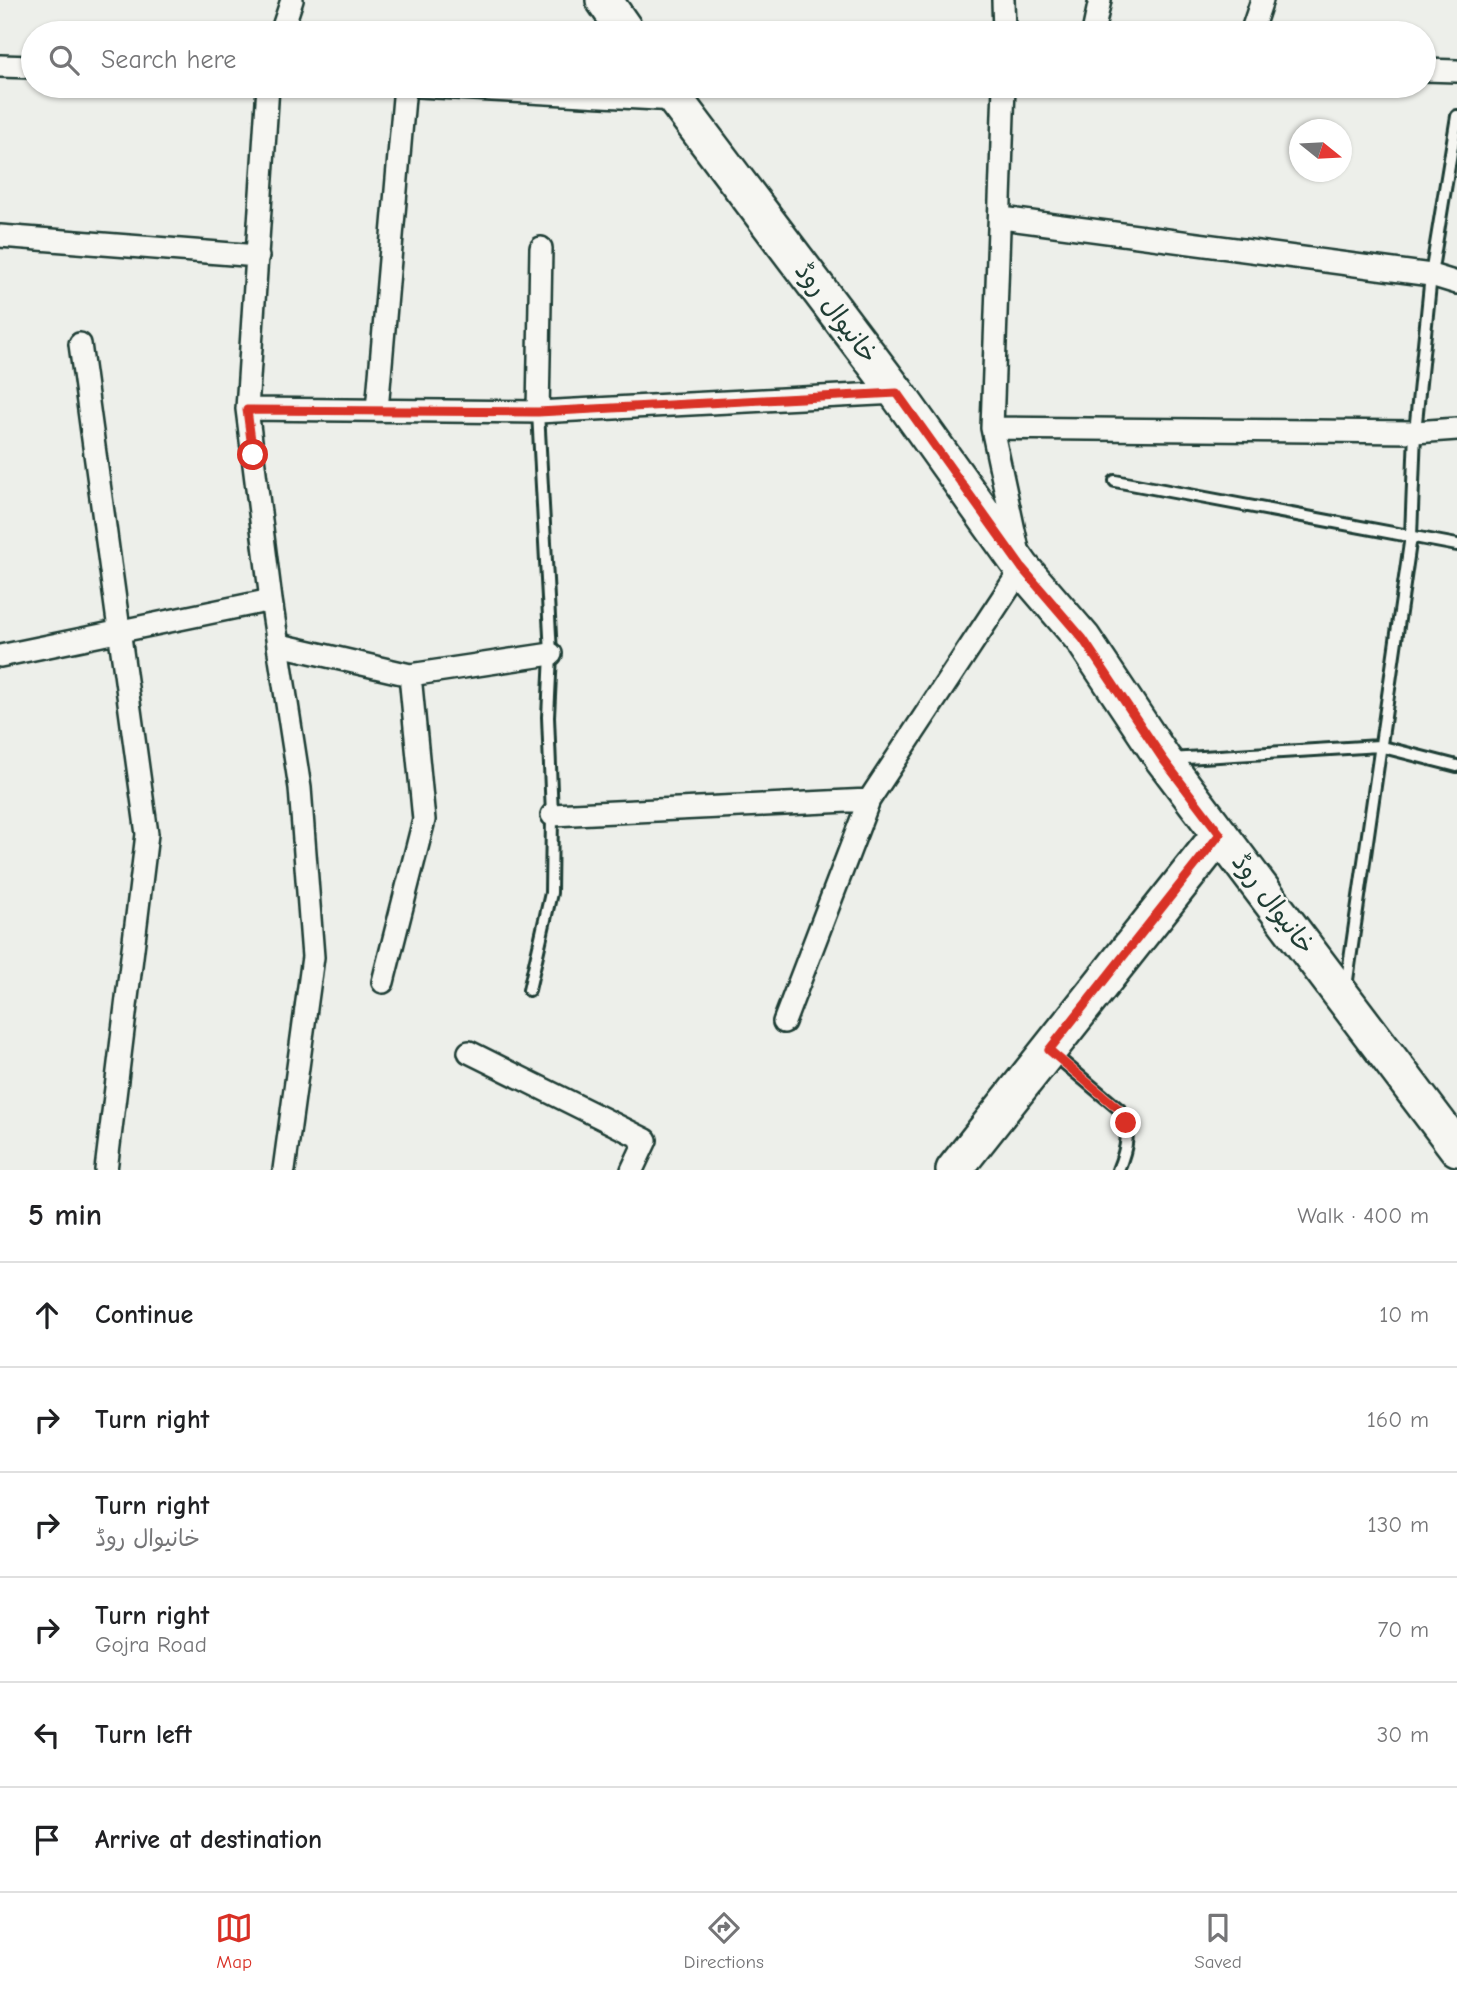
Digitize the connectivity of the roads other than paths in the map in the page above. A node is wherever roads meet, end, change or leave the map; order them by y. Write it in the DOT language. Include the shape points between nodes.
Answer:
graph roads {
  1 [pos="292,0"];
  2 [pos="604,0"];
  3 [pos="1003,0"];
  4 [pos="1100,0"];
  5 [pos="1262,0"];
  6 [pos="286,21"];
  7 [pos="619,21"];
  8 [pos="1004,21"];
  9 [pos="1096,21"];
  10 [pos="1255,21"];
  11 [pos="0,66"];
  12 [pos="21,67"];
  13 [pos="1436,70"];
  14 [pos="1457,71"];
  15 [pos="267,98"];
  16 [pos="404,98"];
  17 [pos="674,98"];
  18 [pos="1004,98"];
  19 [pos="1457,116"];
  20 [pos="1002,218"];
  21 [pos="0,236"];
  22 [pos="541,248"];
  23 [pos="258,256"];
  24 [pos="1431,275"];
  25 [pos="1457,283"];
  26 [pos="80,344"];
  27 [pos="897,393"];
  28 [pos="247,410"];
  29 [pos="377,410"];
  30 [pos="538,412"];
  31 [pos="992,428"];
  32 [pos="1457,429"];
  33 [pos="1415,432"];
  34 [pos="1115,481"];
  35 [pos="1410,536"];
  36 [pos="1457,545"];
  37 [pos="1022,568"];
  38 [pos="271,600"];
  39 [pos="118,632"];
  40 [pos="280,645"];
  41 [pos="551,654"];
  42 [pos="0,656"];
  43 [pos="410,674"];
  44 [pos="1379,746"];
  45 [pos="1163,759"];
  46 [pos="1457,766"];
  47 [pos="869,800"];
  48 [pos="552,815"];
  49 [pos="1220,834"];
  50 [pos="383,982"];
  51 [pos="528,990"];
  52 [pos="1345,999"];
  53 [pos="784,1022"];
  54 [pos="1049,1050"];
  55 [pos="469,1052"];
  56 [pos="1457,1148"];
  57 [pos="106,1170"];
  58 [pos="284,1170"];
  59 [pos="632,1170"];
  60 [pos="954,1170"];
  61 [pos="1118,1170"];
  1 -- 6 [label="street"];
  2 -- 7 [label="main road"];
  3 -- 8 [label="street"];
  4 -- 9 [label="street"];
  5 -- 10 [label="street"];
  11 -- 12 [label="street"];
  13 -- 14 [label="street"];
  15 -- 23 [label="street"];
  16 -- 29 [label="street"];
  17 -- 27 [label="main road, خانیوال روڈ"];
  18 -- 20 [label="street"];
  19 -- 24 [label="lane"];
  20 -- 24 [label="street"];
  20 -- 31 [label="street"];
  21 -- 23 [label="street"];
  22 -- 30 [label="street"];
  23 -- 28 [label="street"];
  24 -- 25 [label="street"];
  24 -- 33 [label="lane"];
  26 -- 39 [label="street"];
  27 -- 30 [label="street"];
  27 -- 37 [label="main road, خانیوال روڈ"];
  28 -- 29 [label="street"];
  28 -- 38 [label="street"];
  29 -- 30 [label="street"];
  30 -- 41 [label="lane"];
  31 -- 33 [label="street"];
  31 -- 37 [label="street"];
  32 -- 33 [label="street"];
  33 -- 35 [label="lane"];
  34 -- 35 [label="lane"];
  35 -- 36 [label="lane"];
  35 -- 44 [label="lane"];
  37 -- 45 [label="main road, خانیوال روڈ" via="1083,639"];
  37 -- 47 [label="street"];
  38 -- 39 [label="street"];
  38 -- 40 [label="street"];
  39 -- 42 [label="street"];
  39 -- 57 [label="street" via="147,834"];
  40 -- 43 [label="street"];
  40 -- 58 [label="street" via="300,788 313,957"];
  41 -- 43 [label="street"];
  41 -- 48 [label="lane"];
  43 -- 50 [label="street" via="424,820"];
  44 -- 45 [label="lane"];
  44 -- 46 [label="lane"];
  44 -- 52 [label="lane"];
  45 -- 49 [label="main road, خانیوال روڈ"];
  47 -- 48 [label="street"];
  47 -- 53 [label="street"];
  48 -- 51 [label="lane" via="551,893"];
  49 -- 52 [label="main road, خانیوال روڈ"];
  49 -- 54 [label="main road"];
  52 -- 56 [label="main road, خانیوال روڈ"];
  54 -- 60 [label="main road"];
  54 -- 61 [label="lane" via="1120,1110 1128,1139"];
  55 -- 59 [label="street" via="646,1140"];
}
